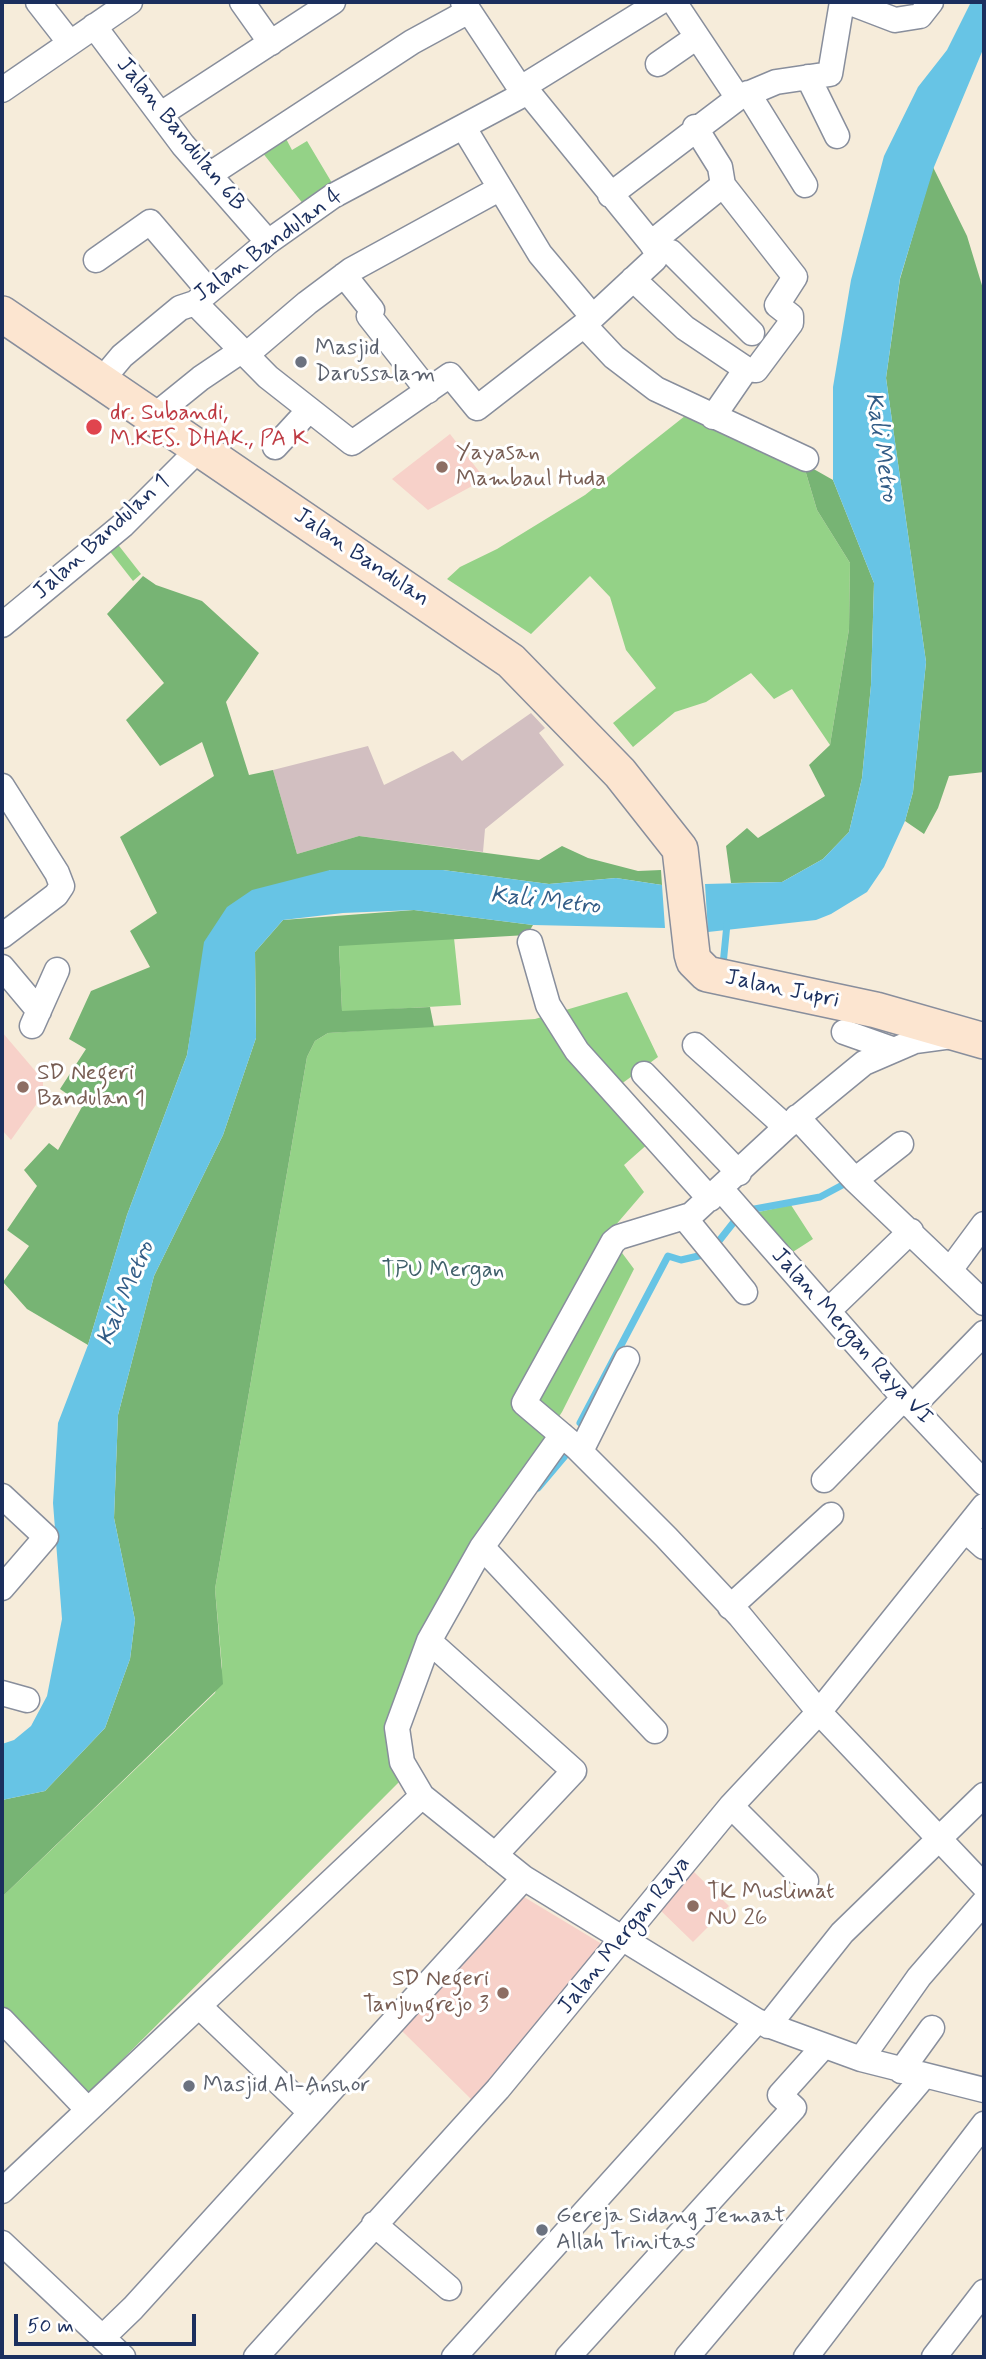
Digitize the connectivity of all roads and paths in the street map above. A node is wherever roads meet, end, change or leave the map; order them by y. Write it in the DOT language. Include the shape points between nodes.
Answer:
graph roads {
  1 [pos="38,2"];
  2 [pos="130,2"];
  3 [pos="242,2"];
  4 [pos="333,2"];
  5 [pos="660,2"];
  6 [pos="674,2"];
  7 [pos="842,2"];
  8 [pos="848,2"];
  9 [pos="931,2"];
  10 [pos="466,7"];
  11 [pos="94,26"];
  12 [pos="697,37"];
  13 [pos="70,43"];
  14 [pos="271,43"];
  15 [pos="658,64"];
  16 [pos="808,76"];
  17 [pos="2,90"];
  18 [pos="524,90"];
  19 [pos="743,95"];
  20 [pos="161,114"];
  21 [pos="695,127"];
  22 [pos="464,128"];
  23 [pos="838,136"];
  24 [pos="209,175"];
  25 [pos="723,185"];
  26 [pos="805,185"];
  27 [pos="499,189"];
  28 [pos="610,195"];
  29 [pos="268,242"];
  30 [pos="654,248"];
  31 [pos="96,260"];
  32 [pos="344,275"];
  33 [pos="633,279"];
  34 [pos="202,297"];
  35 [pos="2,314"];
  36 [pos="588,321"];
  37 [pos="752,333"];
  38 [pos="244,353"];
  39 [pos="746,369"];
  40 [pos="101,381"];
  41 [pos="428,391"];
  42 [pos="309,410"];
  43 [pos="154,416"];
  44 [pos="713,417"];
  45 [pos="275,447"];
  46 [pos="200,448"];
  47 [pos="806,459"];
  48 [pos="2,625"];
  49 [pos="2,786"];
  50 [pos="680,849"];
  51 [pos="2,936"];
  52 [pos="530,942"];
  53 [pos="2,967"];
  54 [pos="57,970"];
  55 [pos="844,1032"];
  56 [pos="974,1037"];
  57 [pos="695,1045"];
  58 [pos="892,1049"];
  59 [pos="644,1074"];
  60 [pos="792,1122"];
  61 [pos="901,1144"];
  62 [pos="739,1172"];
  63 [pos="855,1180"];
  64 [pos="715,1194"];
  65 [pos="684,1217"];
  66 [pos="911,1231"];
  67 [pos="981,1237"];
  68 [pos="950,1270"];
  69 [pos="745,1292"];
  70 [pos="984,1303"];
  71 [pos="828,1311"];
  72 [pos="984,1333"];
  73 [pos="627,1359"];
  74 [pos="908,1403"];
  75 [pos="571,1443"];
  76 [pos="824,1480"];
  77 [pos="984,1483"];
  78 [pos="2,1496"];
  79 [pos="984,1506"];
  80 [pos="831,1515"];
  81 [pos="975,1539"];
  82 [pos="482,1547"];
  83 [pos="2,1588"];
  84 [pos="730,1607"];
  85 [pos="429,1641"];
  86 [pos="2,1693"];
  87 [pos="27,1700"];
  88 [pos="819,1712"];
  89 [pos="655,1731"];
  90 [pos="984,1795"];
  91 [pos="422,1797"];
  92 [pos="731,1806"];
  93 [pos="939,1839"];
  94 [pos="495,1855"];
  95 [pos="524,1878"];
  96 [pos="806,1881"];
  97 [pos="984,1886"];
  98 [pos="984,1902"];
  99 [pos="625,1937"];
  100 [pos="199,2006"];
  101 [pos="3,2024"];
  102 [pos="762,2024"];
  103 [pos="932,2028"];
  104 [pos="823,2047"];
  105 [pos="861,2059"];
  106 [pos="912,2073"];
  107 [pos="984,2091"];
  108 [pos="88,2110"];
  109 [pos="309,2112"];
  110 [pos="984,2124"];
  111 [pos="2,2191"];
  112 [pos="374,2224"];
  113 [pos="2,2243"];
  114 [pos="449,2288"];
  115 [pos="984,2292"];
  116 [pos="103,2337"];
  117 [pos="123,2357"];
  118 [pos="256,2357"];
  119 [pos="454,2357"];
  120 [pos="568,2357"];
  121 [pos="687,2357"];
  122 [pos="806,2357"];
  123 [pos="934,2357"];
  1 -- 13 [label="street"];
  2 -- 11 [label="street"];
  3 -- 14 [label="street"];
  4 -- 14 [label="street"];
  5 -- 18 [label="street, Jalan Bandulan 4"];
  6 -- 12 [label="street"];
  7 -- 16 [label="street" via="830,74"];
  8 -- 9 [label="street" via="895,20 920,16"];
  10 -- 18 [label="street"];
  10 -- 24 [label="street"];
  11 -- 13 [label="street"];
  11 -- 20 [label="street, Jalan Bandulan 6B"];
  12 -- 15 [label="street"];
  12 -- 19 [label="street"];
  13 -- 17 [label="street"];
  14 -- 20 [label="street"];
  16 -- 19 [label="street"];
  16 -- 23 [label="street"];
  18 -- 22 [label="street, Jalan Bandulan 4"];
  18 -- 28 [label="street"];
  19 -- 21 [label="street"];
  19 -- 26 [label="street"];
  20 -- 24 [label="street, Jalan Bandulan 6B"];
  21 -- 25 [label="street" via="723,174"];
  21 -- 28 [label="street"];
  22 -- 27 [label="street"];
  22 -- 29 [label="street, Jalan Bandulan 4" via="333,196"];
  24 -- 29 [label="street, Jalan Bandulan 6B"];
  25 -- 30 [label="street"];
  25 -- 39 [label="street" via="795,277 777,304 791,316 791,323 756,370"];
  27 -- 32 [label="street"];
  27 -- 36 [label="street"];
  28 -- 30 [label="street"];
  29 -- 34 [label="street, Jalan Bandulan 4"];
  30 -- 33 [label="street" via="655,259"];
  30 -- 37 [label="street" via="671,252"];
  31 -- 34 [label="street" via="150,222"];
  32 -- 38 [label="street"];
  32 -- 41 [label="street" via="372,310 369,316"];
  33 -- 36 [label="street"];
  33 -- 39 [label="street" via="685,328"];
  34 -- 38 [label="street"];
  34 -- 40 [label="street, Jalan Bandulan 4" via="159,325"];
  35 -- 40 [label="main road, Jalan Bandulan"];
  36 -- 41 [label="street" via="477,408 450,375"];
  36 -- 44 [label="street" via="639,377"];
  38 -- 42 [label="street"];
  38 -- 43 [label="street" via="201,378"];
  39 -- 44 [label="street"];
  40 -- 43 [label="main road, Jalan Bandulan"];
  41 -- 42 [label="street" via="355,443"];
  42 -- 45 [label="street"];
  43 -- 46 [label="main road, Jalan Bandulan"];
  44 -- 47 [label="street"];
  46 -- 48 [label="street, Jalan Bandulan 1" via="123,525"];
  46 -- 50 [label="main road, Jalan Bandulan" via="511,661 620,774"];
  49 -- 51 [label="street" via="62,886"];
  50 -- 56 [label="main road, Jalan Jupri" via="692,954 700,968 716,977 861,1007"];
  52 -- 64 [label="street, Jalan Mergan Raya VI" via="548,1005 578,1051"];
  53 -- 54 [label="street" via="36,1019"];
  55 -- 58 [label="street"];
  56 -- 58 [label="street" via="922,1040"];
  57 -- 60 [label="street"];
  58 -- 60 [label="street" via="864,1063"];
  59 -- 62 [label="street"];
  60 -- 62 [label="street"];
  60 -- 63 [label="street"];
  61 -- 63 [label="street"];
  62 -- 64 [label="street"];
  63 -- 66 [label="street"];
  64 -- 65 [label="street"];
  64 -- 71 [label="street, Jalan Mergan Raya VI"];
  65 -- 69 [label="street"];
  65 -- 75 [label="street" via="612,1242 524,1403"];
  66 -- 68 [label="street"];
  66 -- 71 [label="street"];
  67 -- 68 [label="street"];
  68 -- 70 [label="street"];
  71 -- 74 [label="street, Jalan Mergan Raya VI"];
  72 -- 74 [label="street"];
  73 -- 75 [label="street"];
  74 -- 76 [label="street"];
  74 -- 77 [label="street, Jalan Mergan Raya VI"];
  75 -- 82 [label="street"];
  75 -- 84 [label="street"];
  78 -- 83 [label="street" via="47,1537"];
  79 -- 81 [label="street, Jalan Mergan Raya"];
  80 -- 84 [label="street"];
  81 -- 88 [label="street, Jalan Mergan Raya"];
  82 -- 85 [label="street"];
  82 -- 89 [label="street"];
  84 -- 88 [label="street"];
  85 -- 91 [label="street" via="397,1728 401,1762"];
  85 -- 94 [label="street" via="574,1771"];
  86 -- 87 [label="street"];
  88 -- 92 [label="street, Jalan Mergan Raya"];
  88 -- 93 [label="street"];
  90 -- 93 [label="street"];
  91 -- 94 [label="street"];
  91 -- 100 [label="street"];
  92 -- 96 [label="street"];
  92 -- 99 [label="street, Jalan Mergan Raya"];
  93 -- 97 [label="street"];
  93 -- 102 [label="street" via="842,1933"];
  94 -- 95 [label="street"];
  95 -- 99 [label="street"];
  95 -- 109 [label="street"];
  98 -- 105 [label="street" via="919,1977"];
  99 -- 102 [label="street"];
  99 -- 112 [label="street, Jalan Mergan Raya" via="498,2089"];
  100 -- 108 [label="street"];
  100 -- 109 [label="street"];
  101 -- 108 [label="street"];
  102 -- 104 [label="street"];
  102 -- 119 [label="street"];
  103 -- 106 [label="street"];
  104 -- 105 [label="street"];
  104 -- 120 [label="street" via="780,2095 794,2108"];
  105 -- 106 [label="street"];
  106 -- 107 [label="street"];
  106 -- 121 [label="street"];
  108 -- 111 [label="street"];
  109 -- 116 [label="street"];
  110 -- 122 [label="street"];
  112 -- 114 [label="street"];
  112 -- 118 [label="street, Jalan Mergan Raya"];
  113 -- 116 [label="street"];
  115 -- 123 [label="street"];
  116 -- 117 [label="street"];
}
